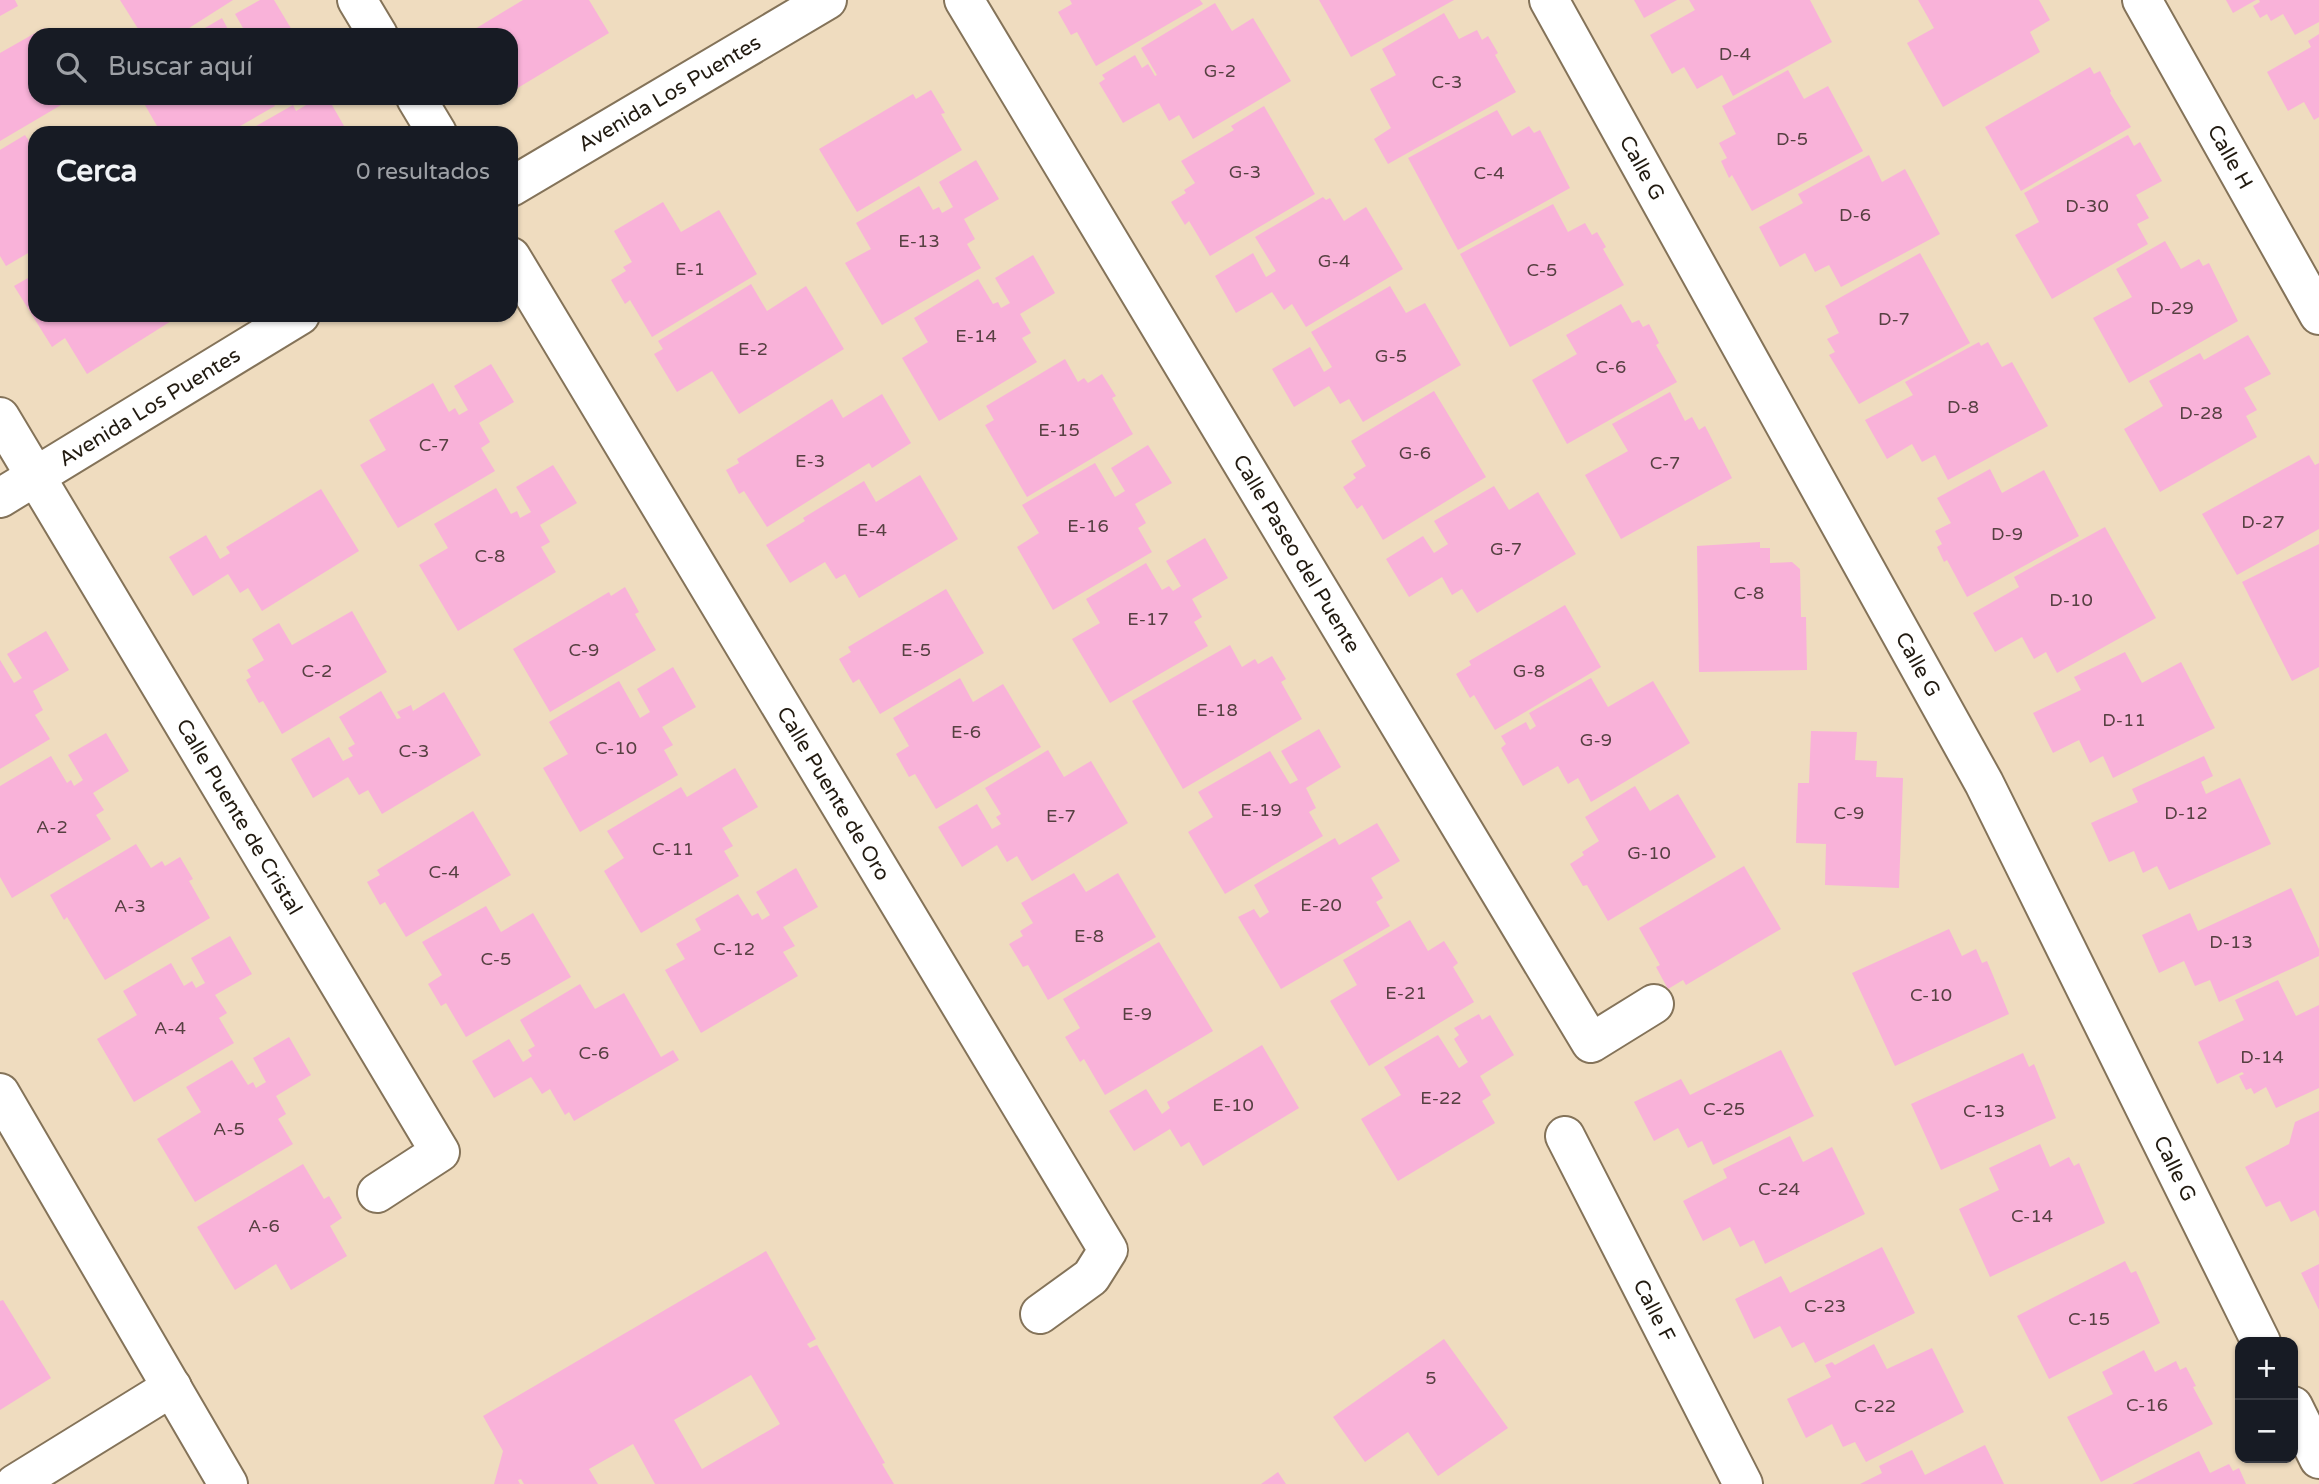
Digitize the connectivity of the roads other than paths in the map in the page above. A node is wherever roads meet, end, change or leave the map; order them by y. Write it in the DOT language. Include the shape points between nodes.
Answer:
graph roads {
  1 [pos="357,0"];
  2 [pos="827,0"];
  3 [pos="964,0"];
  4 [pos="1549,0"];
  5 [pos="2143,0"];
  6 [pos="374,28"];
  7 [pos="420,105"];
  8 [pos="433,126"];
  9 [pos="518,183"];
  10 [pos="518,269"];
  11 [pos="2319,316"];
  12 [pos="289,322"];
  13 [pos="0,417"];
  14 [pos="36,476"];
  15 [pos="0,498"];
  16 [pos="1654,1004"];
  17 [pos="0,1093"];
  18 [pos="1565,1136"];
  19 [pos="377,1193"];
  20 [pos="1041,1314"];
  21 [pos="2259,1337"];
  22 [pos="172,1387"];
  23 [pos="2298,1416"];
  24 [pos="2319,1459"];
  25 [pos="15,1484"];
  26 [pos="228,1484"];
  27 [pos="1743,1484"];
  1 -- 6 [label="street"];
  2 -- 9 [label="street, Avenida Los Puentes"];
  3 -- 16 [label="street, Calle Paseo del Puente" via="1591,1043"];
  4 -- 21 [label="street, Calle G" via="1984,783"];
  5 -- 11 [label="street, Calle H"];
  7 -- 8 [label="street"];
  10 -- 20 [label="street, Calle Puente de Oro" via="1108,1251 1091,1277"];
  12 -- 14 [label="street, Avenida Los Puentes"];
  13 -- 14 [label="street, Calle Puente de Cristal"];
  14 -- 15 [label="street, Avenida Los Puentes"];
  14 -- 19 [label="street, Calle Puente de Cristal" via="440,1152"];
  17 -- 22 [label="street"];
  18 -- 27 [label="street, Calle F"];
  22 -- 25 [label="street"];
  22 -- 26 [label="street"];
  23 -- 24 [label="street"];
}
